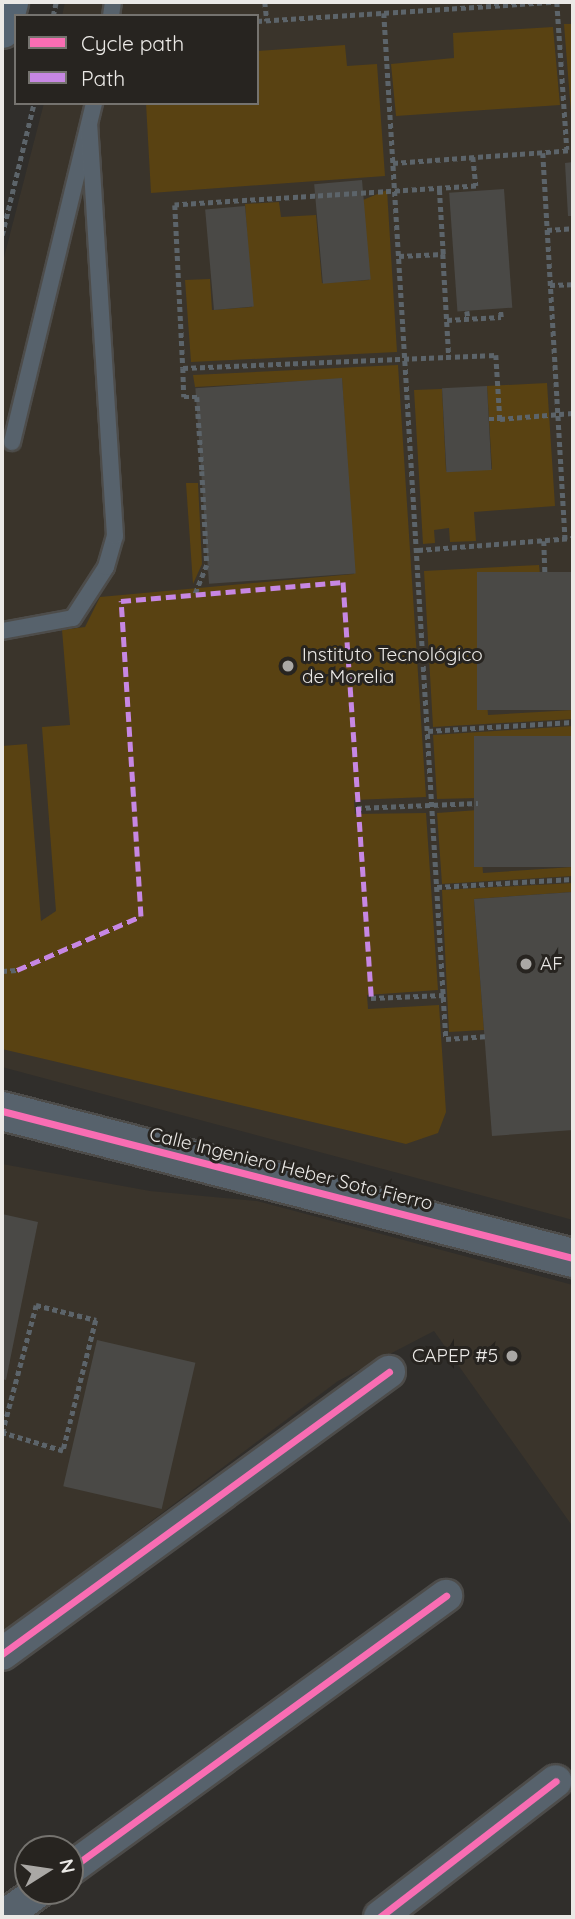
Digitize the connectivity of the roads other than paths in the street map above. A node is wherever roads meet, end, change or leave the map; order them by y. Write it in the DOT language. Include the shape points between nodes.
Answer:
graph roads {
  1 [pos="9,2"];
  2 [pos="2,29"];
  3 [pos="93,105"];
  4 [pos="89,127"];
  5 [pos="12,442"];
  6 [pos="2,631"];
  7 [pos="2,1111"];
  8 [pos="573,1258"];
  9 [pos="389,1372"];
  10 [pos="446,1596"];
  11 [pos="2,1654"];
  12 [pos="556,1781"];
  13 [pos="84,1859"];
  14 [pos="20,1905"];
  15 [pos="3,1917"];
  16 [pos="380,1917"];
  1 -- 2 [label="main road"];
  3 -- 4 [label="lane"];
  4 -- 5 [label="lane"];
  4 -- 6 [label="lane" via="115,536 106,567 73,618"];
  7 -- 8 [label="street, Calle Ingeniero Heber Soto Fierro"];
  9 -- 11 [label="street"];
  10 -- 13 [label="street"];
  12 -- 16 [label="street"];
  14 -- 15 [label="street"];
}
